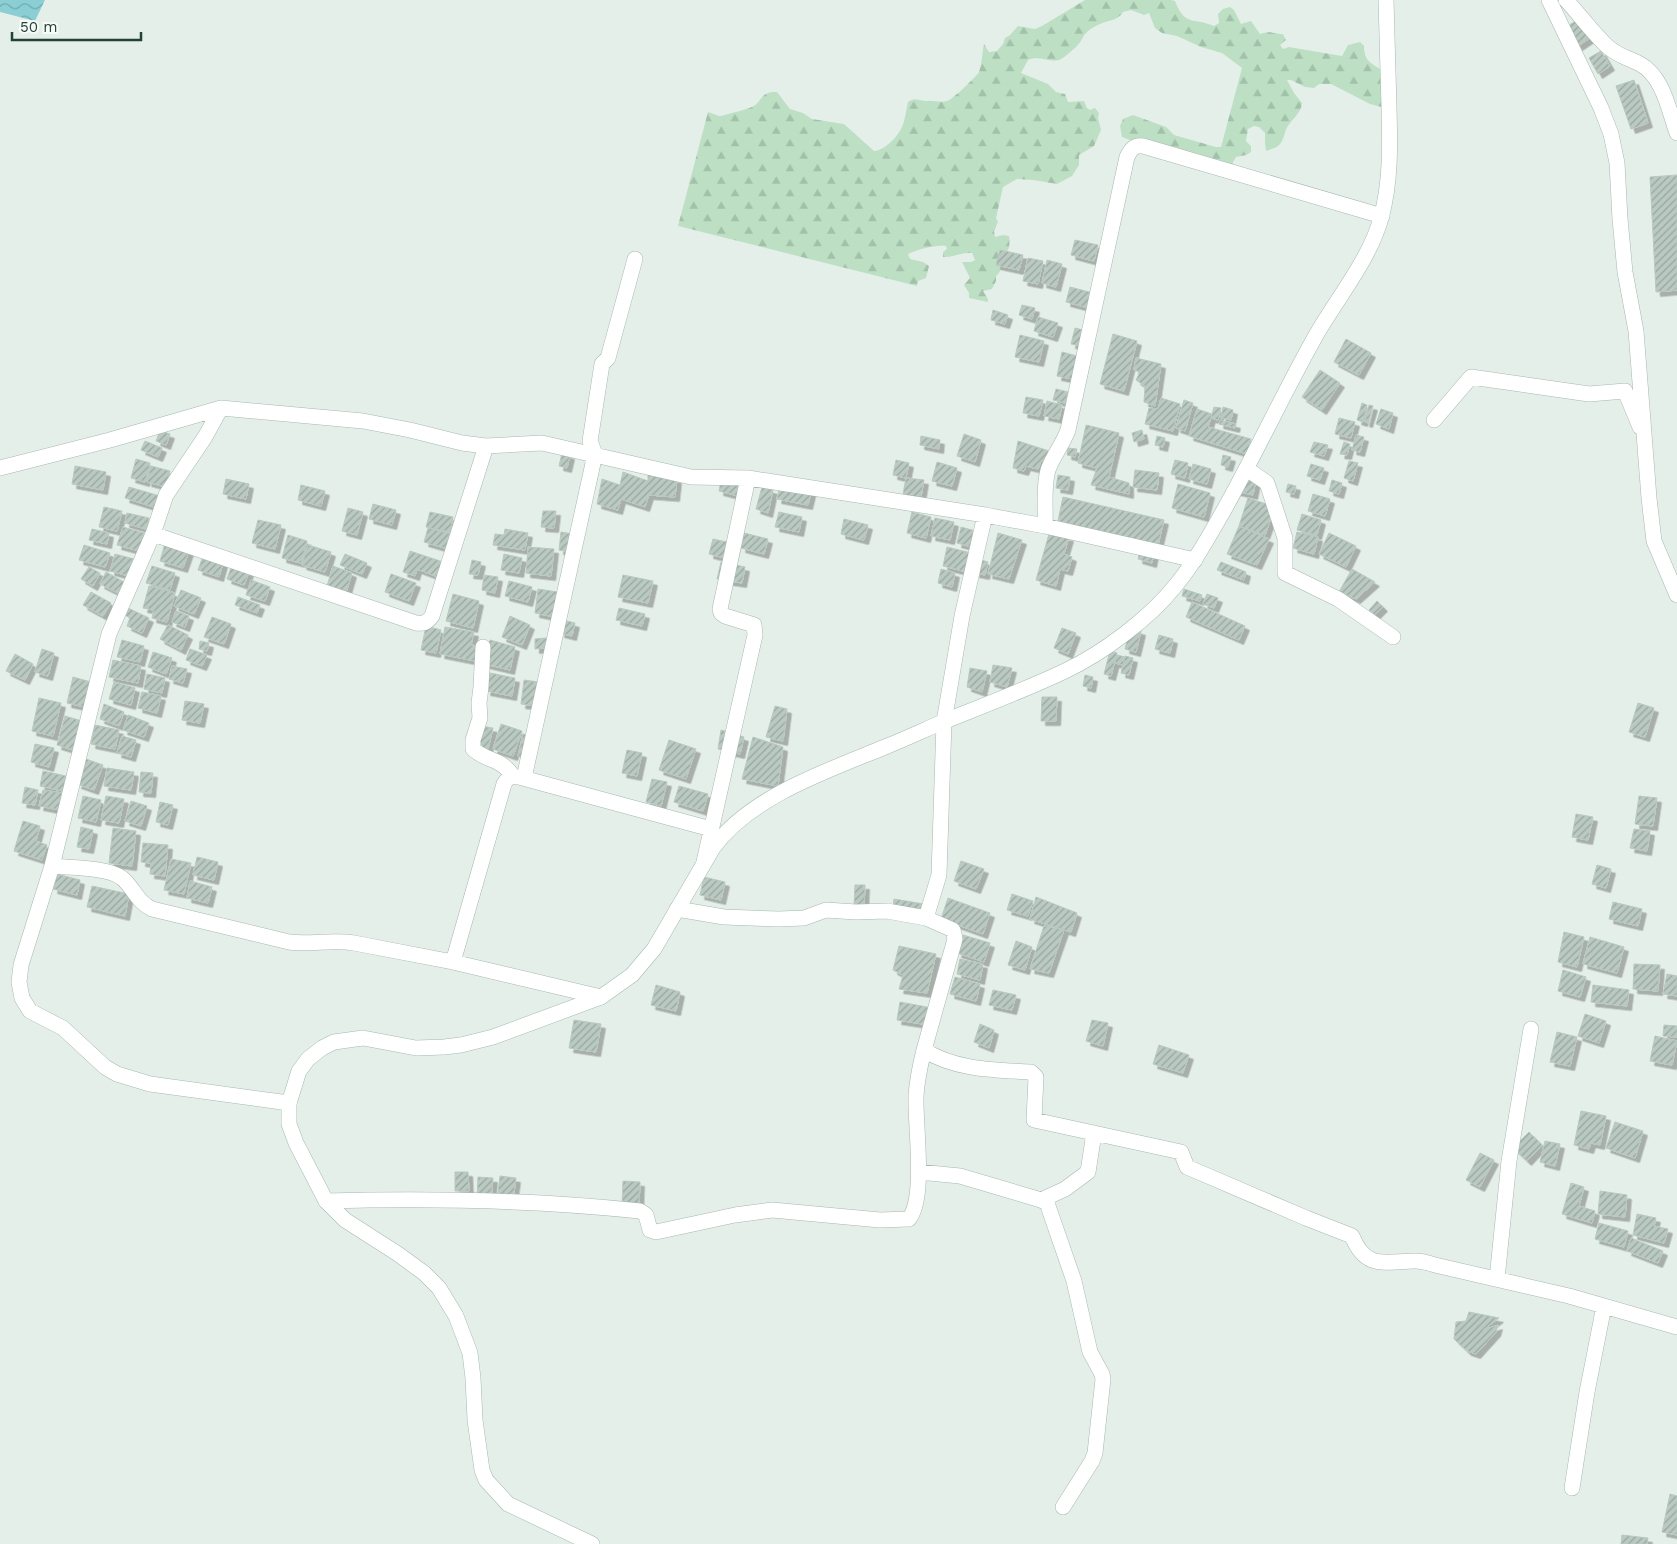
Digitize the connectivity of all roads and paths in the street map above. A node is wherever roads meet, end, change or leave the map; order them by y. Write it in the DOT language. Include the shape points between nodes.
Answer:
graph roads {
  1 [pos="1386,0"];
  2 [pos="1549,0"];
  3 [pos="1566,0"];
  4 [pos="1677,133"];
  5 [pos="1382,216"];
  6 [pos="635,259"];
  7 [pos="221,408"];
  8 [pos="1434,420"];
  9 [pos="1645,438"];
  10 [pos="486,446"];
  11 [pos="595,454"];
  12 [pos="0,468"];
  13 [pos="1247,469"];
  14 [pos="748,478"];
  15 [pos="985,516"];
  16 [pos="1045,526"];
  17 [pos="153,534"];
  18 [pos="1195,560"];
  19 [pos="1677,595"];
  20 [pos="1394,637"];
  21 [pos="483,647"];
  22 [pos="944,722"];
  23 [pos="518,777"];
  24 [pos="711,829"];
  25 [pos="703,864"];
  26 [pos="52,866"];
  27 [pos="677,909"];
  28 [pos="926,918"];
  29 [pos="453,962"];
  30 [pos="601,997"];
  31 [pos="1531,1030"];
  32 [pos="924,1050"];
  33 [pos="289,1104"];
  34 [pos="1094,1133"];
  35 [pos="919,1172"];
  36 [pos="326,1200"];
  37 [pos="1041,1200"];
  38 [pos="1497,1279"];
  39 [pos="1604,1306"];
  40 [pos="1677,1327"];
  41 [pos="1572,1488"];
  42 [pos="1062,1507"];
  43 [pos="592,1544"];
  1 -- 5 [label="street" via="1390,156"];
  2 -- 9 [label="street" via="1611,134 1617,163 1625,272 1636,331"];
  3 -- 4 [label="street" via="1606,45 1620,56 1641,64 1652,74 1662,91"];
  5 -- 13 [label="street" via="1371,244 1316,335"];
  5 -- 16 [label="street" via="1143,146 1130,150 1068,430 1046,476"];
  6 -- 11 [label="street" via="608,358 602,364 590,441"];
  7 -- 10 [label="street" via="363,420"];
  7 -- 12 [label="street"];
  7 -- 17 [label="street" via="205,438 166,495"];
  8 -- 9 [label="street" via="1471,377 1589,394 1625,391"];
  9 -- 19 [label="street" via="1654,541"];
  10 -- 11 [label="street" via="542,443"];
  10 -- 17 [label="street" via="432,616 422,624"];
  11 -- 14 [label="street" via="691,477"];
  11 -- 23 [label="street"];
  13 -- 18 [label="street"];
  13 -- 20 [label="street" via="1267,483 1285,538 1285,574 1338,599"];
  14 -- 15 [label="street"];
  14 -- 24 [label="street" via="720,609 725,616 754,625 755,635"];
  15 -- 16 [label="street"];
  15 -- 22 [label="street" via="962,616"];
  16 -- 18 [label="street"];
  17 -- 26 [label="street" via="109,634"];
  18 -- 22 [label="street" via="1145,617 1092,655 999,701"];
  21 -- 23 [label="street" via="480,718 473,749 504,765"];
  22 -- 25 [label="street" via="836,766 772,799 730,827"];
  22 -- 28 [label="street" via="939,875"];
  23 -- 24 [label="street"];
  23 -- 29 [label="street" via="508,778 504,784"];
  24 -- 25 [label="street"];
  25 -- 27 [label="street"];
  26 -- 29 [label="street" via="105,871 120,876 144,905 152,909 289,942 343,941"];
  26 -- 33 [label="street" via="21,965 19,982 22,998 30,1011 63,1028 117,1074 150,1084"];
  27 -- 28 [label="street" via="724,917 804,918 826,910 887,911"];
  27 -- 30 [label="street" via="642,965"];
  28 -- 32 [label="street" via="953,930 955,939"];
  29 -- 30 [label="street"];
  30 -- 33 [label="street" via="493,1037 462,1045 416,1048 363,1038 334,1042 308,1059 299,1071"];
  31 -- 38 [label="street" via="1509,1161"];
  32 -- 34 [label="street" via="977,1068 1031,1072 1036,1077 1034,1120"];
  32 -- 35 [label="street" via="916,1097"];
  33 -- 36 [label="street" via="289,1124 296,1143"];
  34 -- 37 [label="street" via="1088,1172 1065,1189"];
  34 -- 38 [label="street" via="1181,1152 1187,1167 1352,1236 1358,1249 1372,1260 1386,1263 1417,1261"];
  35 -- 36 [label="street" via="915,1211 909,1219 880,1220 772,1210 656,1232 650,1230 646,1215 640,1211 588,1206"];
  35 -- 37 [label="street" via="960,1176"];
  36 -- 43 [label="street" via="345,1220 424,1273 448,1301 470,1354 479,1453 482,1470 490,1485 508,1504"];
  37 -- 42 [label="street" via="1046,1203 1074,1282 1093,1358 1103,1379 1097,1446 1092,1462"];
  38 -- 39 [label="street"];
  39 -- 40 [label="street"];
  39 -- 41 [label="street"];
}
